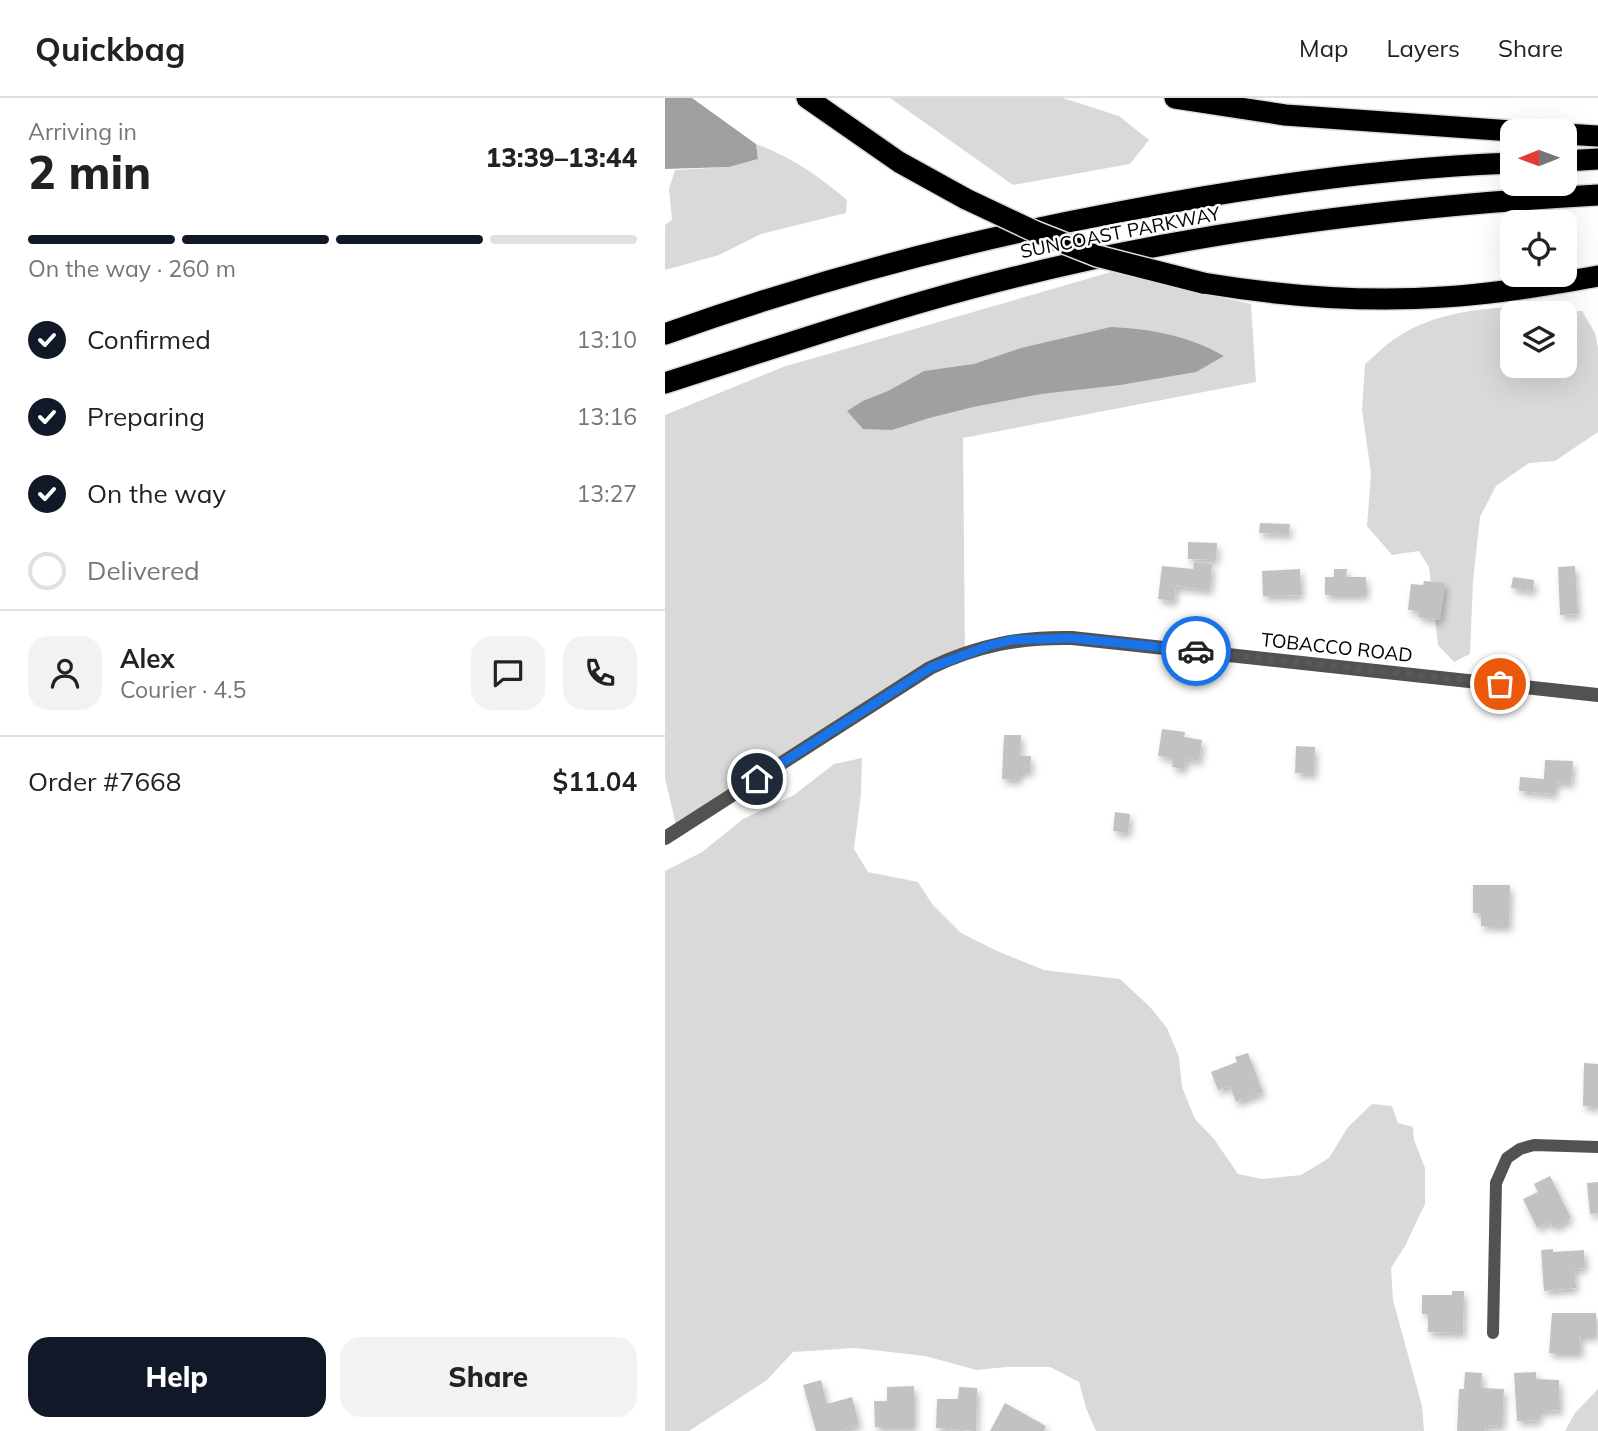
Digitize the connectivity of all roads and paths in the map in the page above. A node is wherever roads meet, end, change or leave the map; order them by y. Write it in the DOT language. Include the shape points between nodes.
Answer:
graph roads {
  1 [pos="807,98"];
  2 [pos="1175,98"];
  3 [pos="1500,130"];
  4 [pos="1577,135"];
  5 [pos="1598,136"];
  6 [pos="1598,159"];
  7 [pos="1577,160"];
  8 [pos="1500,164"];
  9 [pos="1598,195"];
  10 [pos="1598,276"];
  11 [pos="714,316"];
  12 [pos="665,328"];
  13 [pos="665,334"];
  14 [pos="758,352"];
  15 [pos="665,383"];
  16 [pos="665,393"];
  17 [pos="1598,695"];
  18 [pos="665,838"];
  19 [pos="1598,1147"];
  20 [pos="1493,1333"];
  1 -- 10 [label="highway, bridge" via="899,162 1036,232 1097,256 1203,283 1296,296 1408,299 1475,295"];
  2 -- 3 [label="highway" via="1285,115"];
  4 -- 5 [label="highway"];
  6 -- 7 [label="highway"];
  8 -- 11 [label="highway, SUNCOAST PARKWAY" via="1303,181 1109,213 958,245"];
  9 -- 14 [label="highway, SUNCOAST PARKWAY" via="1334,217 1166,244 1003,280"];
  11 -- 12 [label="highway"];
  11 -- 13 [label="highway, SUNCOAST PARKWAY"];
  14 -- 15 [label="highway, SUNCOAST PARKWAY"];
  14 -- 16 [label="highway"];
  17 -- 18 [label="street, TOBACCO ROAD" via="1072,638 1012,640 930,668"];
  19 -- 20 [label="street" via="1534,1145 1507,1158 1496,1183"];
}
